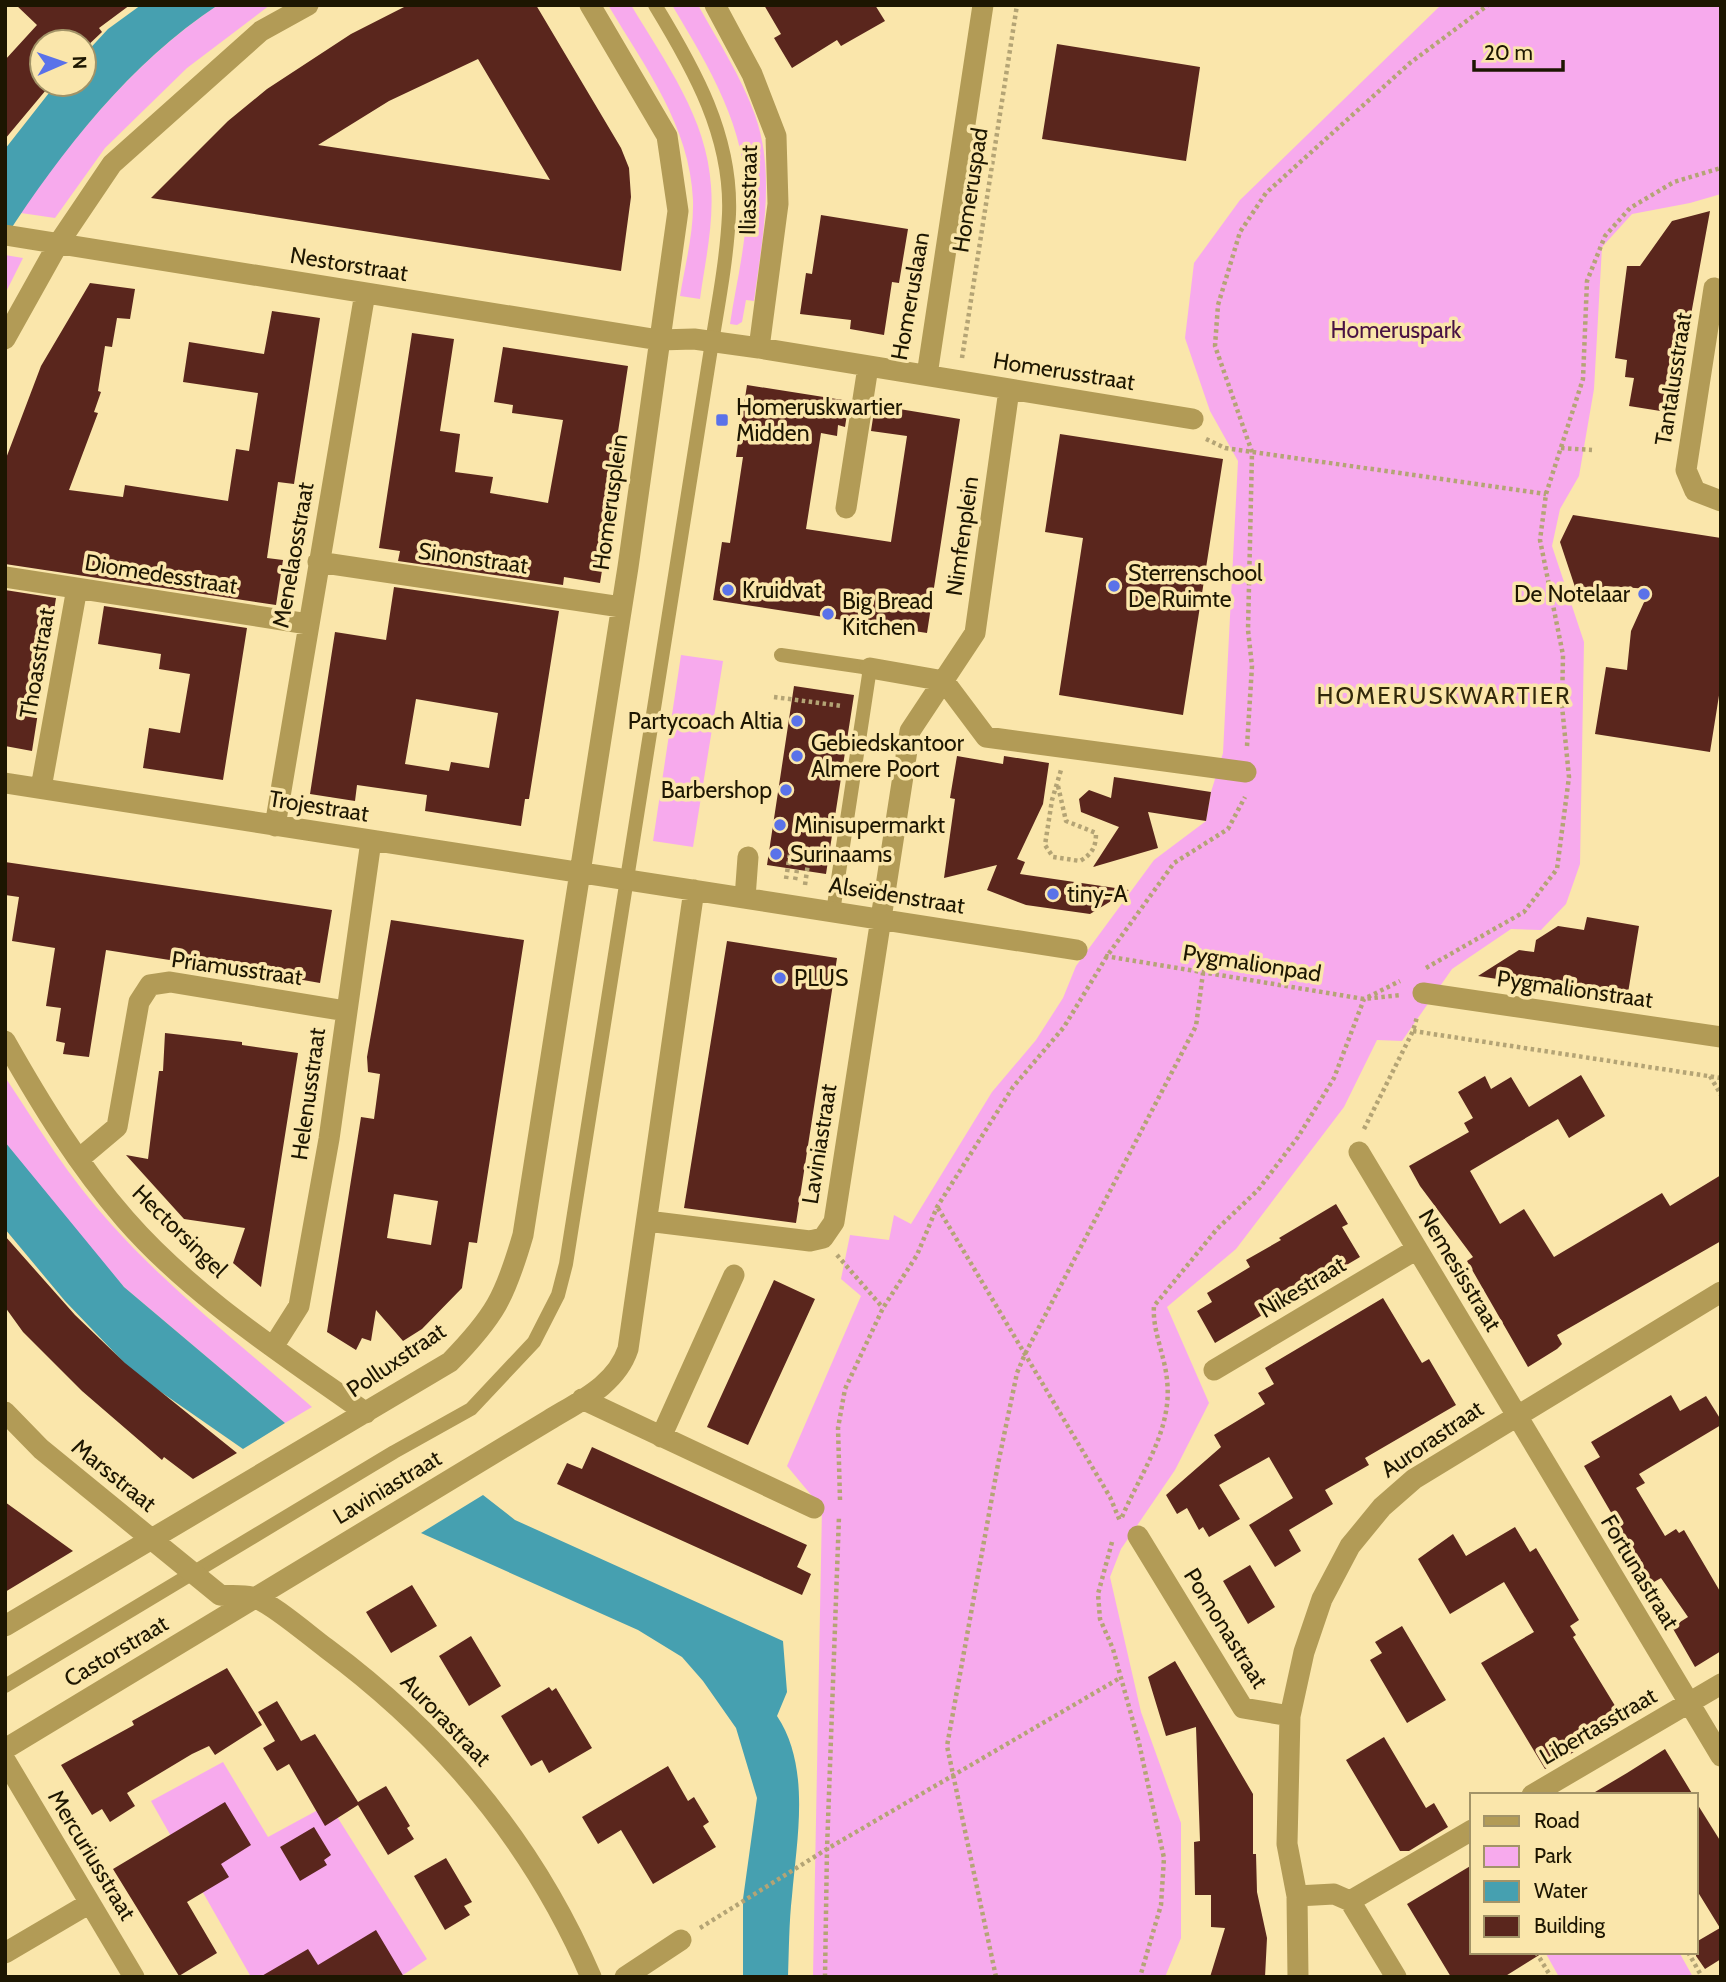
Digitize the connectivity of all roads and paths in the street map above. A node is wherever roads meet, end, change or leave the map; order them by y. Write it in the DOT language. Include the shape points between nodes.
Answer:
graph roads {
  1 [pos="308,5"];
  2 [pos="590,5"];
  3 [pos="655,5"];
  4 [pos="715,5"];
  5 [pos="983,5"];
  6 [pos="1017,5"];
  7 [pos="1488,5"];
  8 [pos="1721,168"];
  9 [pos="5,235"];
  10 [pos="58,244"];
  11 [pos="1714,288"];
  12 [pos="365,293"];
  13 [pos="5,339"];
  14 [pos="659,340"];
  15 [pos="712,342"];
  16 [pos="759,348"];
  17 [pos="869,367"];
  18 [pos="927,375"];
  19 [pos="959,380"];
  20 [pos="1009,390"];
  21 [pos="1193,419"];
  22 [pos="1561,448"];
  23 [pos="1592,450"];
  24 [pos="1252,452"];
  25 [pos="1546,494"];
  26 [pos="1721,501"];
  27 [pos="846,508"];
  28 [pos="318,562"];
  29 [pos="5,576"];
  30 [pos="77,588"];
  31 [pos="621,607"];
  32 [pos="308,624"];
  33 [pos="781,655"];
  34 [pos="870,668"];
  35 [pos="944,681"];
  36 [pos="774,696"];
  37 [pos="864,709"];
  38 [pos="1065,748"];
  39 [pos="1246,772"];
  40 [pos="5,783"];
  41 [pos="1058,786"];
  42 [pos="41,788"];
  43 [pos="275,826"];
  44 [pos="371,842"];
  45 [pos="791,847"];
  46 [pos="810,849"];
  47 [pos="748,857"];
  48 [pos="797,870"];
  49 [pos="578,874"];
  50 [pos="625,881"];
  51 [pos="785,883"];
  52 [pos="794,884"];
  53 [pos="804,886"];
  54 [pos="694,890"];
  55 [pos="745,898"];
  56 [pos="833,912"];
  57 [pos="880,919"];
  58 [pos="1077,950"];
  59 [pos="1107,956"];
  60 [pos="1421,970"];
  61 [pos="1203,973"];
  62 [pos="1416,984"];
  63 [pos="1364,999"];
  64 [pos="346,1011"];
  65 [pos="1413,1031"];
  66 [pos="1721,1037"];
  67 [pos="5,1041"];
  68 [pos="1710,1076"];
  69 [pos="1721,1078"];
  70 [pos="1721,1095"];
  71 [pos="1359,1152"];
  72 [pos="79,1159"];
  73 [pos="937,1207"];
  74 [pos="647,1221"];
  75 [pos="823,1238"];
  76 [pos="1417,1249"];
  77 [pos="734,1275"];
  78 [pos="1721,1292"];
  79 [pos="883,1308"];
  80 [pos="273,1347"];
  81 [pos="1025,1354"];
  82 [pos="1214,1370"];
  83 [pos="582,1399"];
  84 [pos="5,1412"];
  85 [pos="366,1413"];
  86 [pos="1515,1415"];
  87 [pos="661,1437"];
  88 [pos="814,1508"];
  89 [pos="1120,1521"];
  90 [pos="1138,1536"];
  91 [pos="152,1539"];
  92 [pos="194,1573"];
  93 [pos="254,1597"];
  94 [pos="5,1626"];
  95 [pos="1120,1678"];
  96 [pos="1721,1684"];
  97 [pos="5,1686"];
  98 [pos="1689,1703"];
  99 [pos="1290,1717"];
  100 [pos="5,1749"];
  101 [pos="1721,1756"];
  102 [pos="5,1760"];
  103 [pos="952,1778"];
  104 [pos="1535,1793"];
  105 [pos="1470,1831"];
  106 [pos="827,1849"];
  107 [pos="1297,1896"];
  108 [pos="1350,1901"];
  109 [pos="90,1903"];
  110 [pos="726,1911"];
  111 [pos="681,1940"];
  112 [pos="5,1954"];
  113 [pos="1537,1954"];
  114 [pos="1689,1954"];
  115 [pos="134,1977"];
  116 [pos="591,1977"];
  117 [pos="625,1977"];
  118 [pos="825,1977"];
  119 [pos="996,1977"];
  120 [pos="1140,1977"];
  121 [pos="1298,1977"];
  122 [pos="1396,1977"];
  123 [pos="1551,1977"];
  124 [pos="1703,1977"];
  1 -- 10 [label="street" via="261,31 112,164"];
  2 -- 14 [label="street, Homerusplein" via="667,136 678,211"];
  3 -- 15 [label="lane" via="687,59 723,149 729,214"];
  4 -- 16 [label="street, Iliasstraat" via="752,74 776,136 778,204"];
  5 -- 18 [label="street, Homeruslaan"];
  6 -- 19 [label="path, Homeruspad"];
  7 -- 24 [label="path" via="1410,62 1266,193 1240,232 1218,305 1215,346"];
  8 -- 22 [label="path" via="1663,188 1630,208 1605,236 1587,281 1583,380"];
  9 -- 10 [label="street, Nestorstraat"];
  10 -- 12 [label="street, Nestorstraat"];
  10 -- 13 [label="street"];
  11 -- 26 [label="street, Tantalusstraat" via="1686,470 1695,491"];
  12 -- 14 [label="street, Nestorstraat"];
  12 -- 28 [label="street, Menelaosstraat"];
  14 -- 15 [label="street, Homeruslaan"];
  14 -- 31 [label="street, Homerusplein"];
  15 -- 16 [label="street, Homeruslaan"];
  15 -- 50 [label="lane"];
  16 -- 17 [label="street, Homeruslaan"];
  17 -- 18 [label="street, Homeruslaan"];
  17 -- 27 [label="street"];
  18 -- 19 [label="street, Homerusstraat"];
  19 -- 20 [label="street, Homerusstraat"];
  20 -- 21 [label="street, Homerusstraat"];
  20 -- 35 [label="street, Nimfenplein" via="975,633"];
  21 -- 24 [label="path" via="1206,439"];
  22 -- 23 [label="path"];
  22 -- 25 [label="path"];
  24 -- 25 [label="path"];
  24 -- 39 [label="path" via="1248,630 1252,666"];
  25 -- 60 [label="path" via="1540,540 1563,655 1562,706 1569,777 1561,856 1557,869 1524,912"];
  28 -- 31 [label="street, Sinonstraat"];
  28 -- 32 [label="street, Menelaosstraat"];
  29 -- 30 [label="street, Diomedesstraat"];
  30 -- 32 [label="street, Diomedesstraat"];
  30 -- 42 [label="street, Thoasstraat"];
  31 -- 49 [label="street, Homerusplein"];
  32 -- 43 [label="street, Menelaosstraat"];
  33 -- 34 [label="lane"];
  34 -- 35 [label="street"];
  34 -- 37 [label="lane"];
  35 -- 38 [label="street" via="986,737"];
  35 -- 57 [label="street, Nimfenplein" via="909,731"];
  36 -- 37 [label="path"];
  37 -- 56 [label="lane"];
  38 -- 39 [label="street"];
  38 -- 41 [label="path"];
  39 -- 59 [label="path" via="1245,799 1228,829 1174,863"];
  40 -- 42 [label="street, Trojestraat"];
  41 -- 41 [label="path" via="1045,845 1053,857 1080,861 1096,845 1096,833 1066,821"];
  42 -- 43 [label="street, Trojestraat"];
  43 -- 44 [label="street, Trojestraat"];
  44 -- 49 [label="street, Trojestraat"];
  44 -- 64 [label="street, Helenusstraat"];
  45 -- 51 [label="path"];
  46 -- 53 [label="path"];
  47 -- 55 [label="street"];
  48 -- 52 [label="path"];
  49 -- 50 [label="street, Trojestraat"];
  49 -- 85 [label="street, Polluxstraat" via="523,1236 509,1285 484,1327 450,1362"];
  50 -- 54 [label="street, Alseïdenstraat"];
  50 -- 92 [label="lane" via="566,1264 558,1295 534,1342 471,1409"];
  54 -- 55 [label="street, Alseïdenstraat"];
  54 -- 74 [label="street, Laviniastraat"];
  55 -- 56 [label="street, Alseïdenstraat"];
  56 -- 57 [label="street, Alseïdenstraat"];
  57 -- 58 [label="street, Alseïdenstraat"];
  57 -- 75 [label="street, Laviniastraat" via="840,1191 834,1222"];
  58 -- 59 [label="path, Pygmalionpad"];
  59 -- 61 [label="path, Pygmalionpad"];
  59 -- 73 [label="path" via="1064,1027 1013,1087"];
  61 -- 63 [label="path, Pygmalionpad"];
  61 -- 81 [label="path" via="1196,1026"];
  62 -- 63 [label="path, Pygmalionpad"];
  62 -- 63 [label="path"];
  62 -- 65 [label="path"];
  62 -- 66 [label="street, Pygmalionstraat"];
  63 -- 89 [label="path" via="1334,1078 1298,1137 1258,1190 1217,1229 1154,1306 1168,1383 1166,1409 1160,1440"];
  64 -- 72 [label="street, Priamusstraat" via="170,982 150,985 139,1002 117,1127"];
  64 -- 80 [label="street, Helenusstraat" via="299,1306"];
  65 -- 68 [label="path"];
  65 -- 71 [label="path" via="1362,1132 1367,1139"];
  67 -- 72 [label="street, Hectorsingel" via="40,1104"];
  68 -- 69 [label="path"];
  68 -- 70 [label="path"];
  71 -- 76 [label="street, Nemesisstraat"];
  72 -- 80 [label="street, Hectorsingel" via="125,1219 184,1277"];
  73 -- 79 [label="path" via="917,1255"];
  73 -- 81 [label="path"];
  74 -- 75 [label="street, Laviniastraat" via="792,1241"];
  74 -- 83 [label="street, Laviniastraat" via="622,1367"];
  75 -- 79 [label="path"];
  76 -- 82 [label="street, Nikestraat"];
  76 -- 86 [label="street, Nemesisstraat"];
  77 -- 87 [label="street"];
  78 -- 86 [label="street, Aurorastraat"];
  79 -- 106 [label="path" via="845,1389 838,1428 840,1488"];
  80 -- 85 [label="street, Hectorsingel"];
  81 -- 89 [label="path"];
  81 -- 103 [label="path" via="1017,1373 950,1716 947,1745"];
  83 -- 87 [label="street"];
  83 -- 93 [label="street, Laviniastraat"];
  84 -- 91 [label="street, Marsstraat" via="41,1449"];
  85 -- 91 [label="street, Polluxstraat"];
  86 -- 98 [label="street, Fortunastraat"];
  86 -- 99 [label="street, Aurorastraat" via="1414,1479 1382,1507 1350,1546 1322,1600 1304,1652"];
  87 -- 88 [label="street"];
  89 -- 90 [label="path"];
  89 -- 95 [label="path" via="1098,1594 1100,1619"];
  90 -- 99 [label="street, Pomonastraat" via="1242,1708"];
  91 -- 92 [label="street, Marsstraat"];
  91 -- 94 [label="street, Polluxstraat"];
  92 -- 93 [label="street" via="220,1595"];
  92 -- 97 [label="lane"];
  93 -- 100 [label="street, Castorstraat"];
  93 -- 116 [label="street, Aurorastraat" via="373,1683 491,1805 548,1888"];
  95 -- 103 [label="path"];
  95 -- 120 [label="path" via="1164,1858 1161,1905"];
  96 -- 98 [label="street, Libertasstraat"];
  98 -- 101 [label="street, Fortunastraat"];
  98 -- 104 [label="street, Libertasstraat"];
  99 -- 107 [label="street, Aurorastraat" via="1287,1844"];
  102 -- 109 [label="street, Mercuriusstraat"];
  103 -- 106 [label="path"];
  103 -- 119 [label="path"];
  105 -- 108 [label="street"];
  106 -- 110 [label="path"];
  106 -- 118 [label="path"];
  107 -- 108 [label="street" via="1334,1894"];
  107 -- 121 [label="street, Aurorastraat"];
  108 -- 122 [label="street"];
  109 -- 112 [label="street"];
  109 -- 115 [label="street, Mercuriusstraat"];
  111 -- 117 [label="street"];
  113 -- 123 [label="path"];
  114 -- 124 [label="path"];
}
